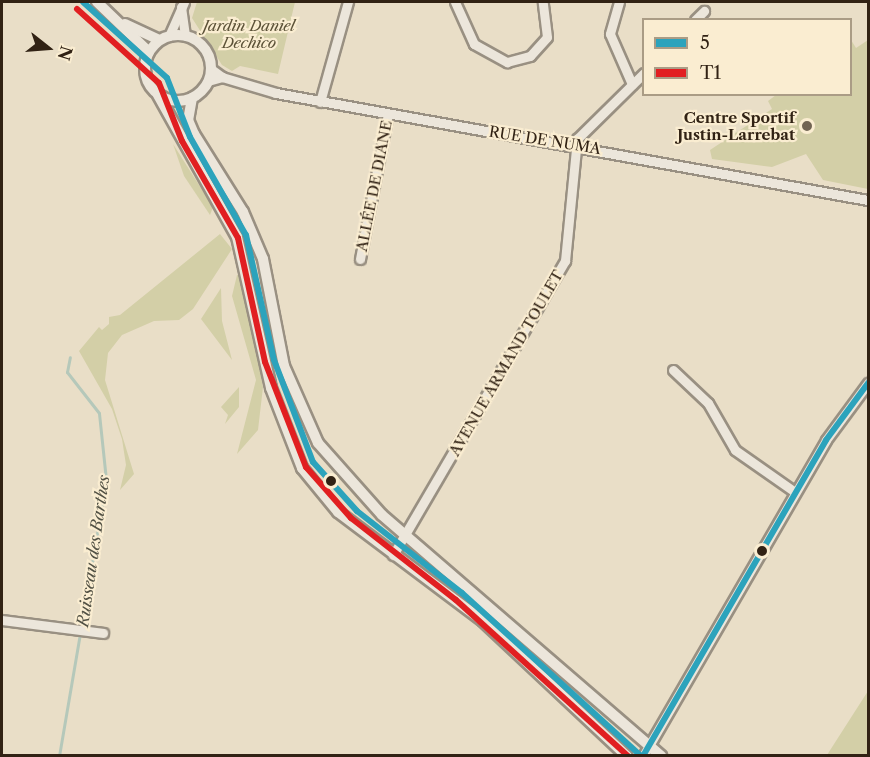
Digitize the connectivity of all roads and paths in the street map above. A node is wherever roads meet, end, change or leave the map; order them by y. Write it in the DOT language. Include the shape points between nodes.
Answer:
graph roads {
  1 [pos="97,2"];
  2 [pos="348,2"];
  3 [pos="455,2"];
  4 [pos="543,2"];
  5 [pos="619,2"];
  6 [pos="182,4"];
  7 [pos="704,11"];
  8 [pos="697,18"];
  9 [pos="124,24"];
  10 [pos="185,36"];
  11 [pos="165,38"];
  12 [pos="149,52"];
  13 [pos="211,69"];
  14 [pos="642,74"];
  15 [pos="222,77"];
  16 [pos="208,81"];
  17 [pos="632,84"];
  18 [pos="158,95"];
  19 [pos="192,98"];
  20 [pos="320,102"];
  21 [pos="388,114"];
  22 [pos="574,145"];
  23 [pos="868,200"];
  24 [pos="360,259"];
  25 [pos="673,370"];
  26 [pos="868,383"];
  27 [pos="795,492"];
  28 [pos="405,534"];
  29 [pos="393,555"];
  30 [pos="2,620"];
  31 [pos="103,633"];
  32 [pos="652,746"];
  33 [pos="627,756"];
  34 [pos="643,756"];
  35 [pos="660,756"];
  1 -- 9 [label="street"];
  2 -- 20 [label="street"];
  3 -- 4 [label="street" via="474,44 507,62 530,56 547,37"];
  5 -- 17 [label="street" via="610,33"];
  6 -- 10 [label="street"];
  6 -- 11 [label="street"];
  7 -- 8 [label="street"];
  9 -- 11 [label="street"];
  9 -- 12 [label="street"];
  10 -- 11 [label="street"];
  10 -- 13 [label="street" via="202,45"];
  11 -- 12 [label="street"];
  12 -- 18 [label="street" via="147,80"];
  13 -- 15 [label="street, RUE DE NUMA"];
  13 -- 16 [label="street"];
  14 -- 17 [label="street"];
  15 -- 16 [label="street"];
  15 -- 20 [label="street, RUE DE NUMA"];
  16 -- 19 [label="street"];
  17 -- 22 [label="street"];
  18 -- 19 [label="street" via="175,102"];
  18 -- 29 [label="street" via="244,256 271,388 297,460 338,512"];
  19 -- 28 [label="street" via="188,120 194,134 243,212 263,259 295,400 342,475"];
  20 -- 21 [label="street, RUE DE NUMA"];
  21 -- 22 [label="street, RUE DE NUMA"];
  21 -- 24 [label="street, ALLÉE DE DIANE"];
  22 -- 23 [label="street, RUE DE NUMA"];
  22 -- 28 [label="street, AVENUE ARMAND TOULET" via="565,261"];
  25 -- 27 [label="street" via="708,403 735,450"];
  26 -- 27 [label="street"];
  27 -- 32 [label="street"];
  28 -- 29 [label="street, AVENUE ARMAND TOULET"];
  28 -- 32 [label="street"];
  29 -- 33 [label="street" via="483,621"];
  30 -- 31 [label="street"];
  32 -- 34 [label="street"];
  32 -- 35 [label="street"];
}
